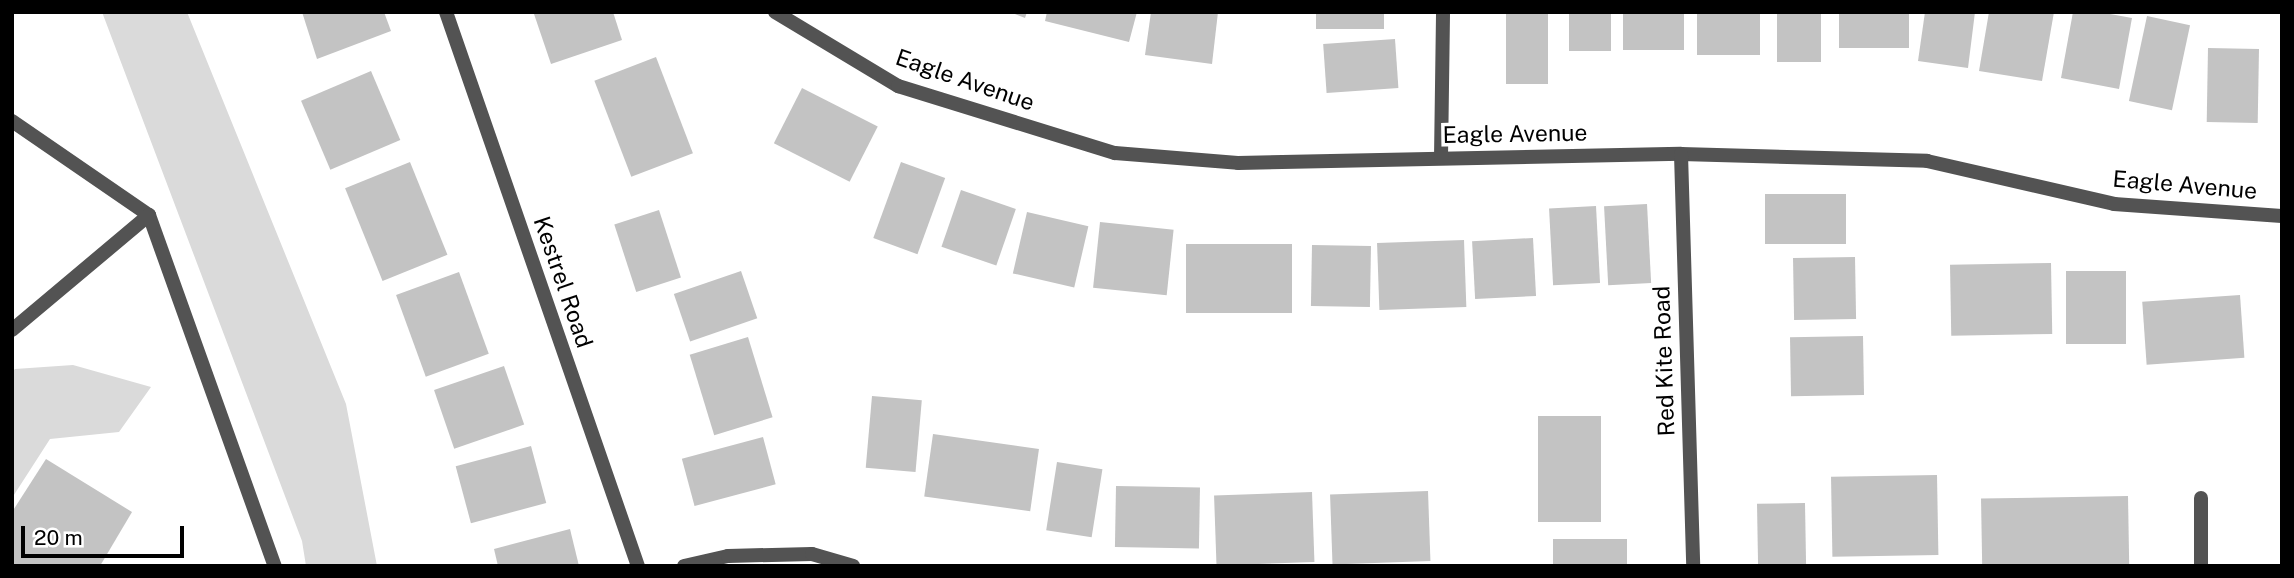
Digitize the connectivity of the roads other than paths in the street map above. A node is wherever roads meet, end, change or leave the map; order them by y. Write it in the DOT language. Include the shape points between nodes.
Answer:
graph roads {
  1 [pos="446,12"];
  2 [pos="775,12"];
  3 [pos="1443,12"];
  4 [pos="12,121"];
  5 [pos="1681,154"];
  6 [pos="1441,158"];
  7 [pos="149,215"];
  8 [pos="2282,216"];
  9 [pos="12,330"];
  10 [pos="2201,498"];
  11 [pos="275,566"];
  12 [pos="638,566"];
  13 [pos="684,566"];
  14 [pos="853,566"];
  15 [pos="1693,566"];
  16 [pos="2201,566"];
  1 -- 12 [label="street, Kestrel Road"];
  2 -- 6 [label="street, Eagle Avenue" via="898,86 1115,153 1238,163"];
  3 -- 6 [label="street"];
  4 -- 7 [label="street"];
  5 -- 6 [label="street, Eagle Avenue"];
  5 -- 8 [label="street, Eagle Avenue" via="1927,161 2114,204"];
  5 -- 15 [label="street, Red Kite Road"];
  7 -- 9 [label="street"];
  7 -- 11 [label="street"];
  10 -- 16 [label="street"];
  13 -- 14 [label="street" via="728,556 812,554"];
}
